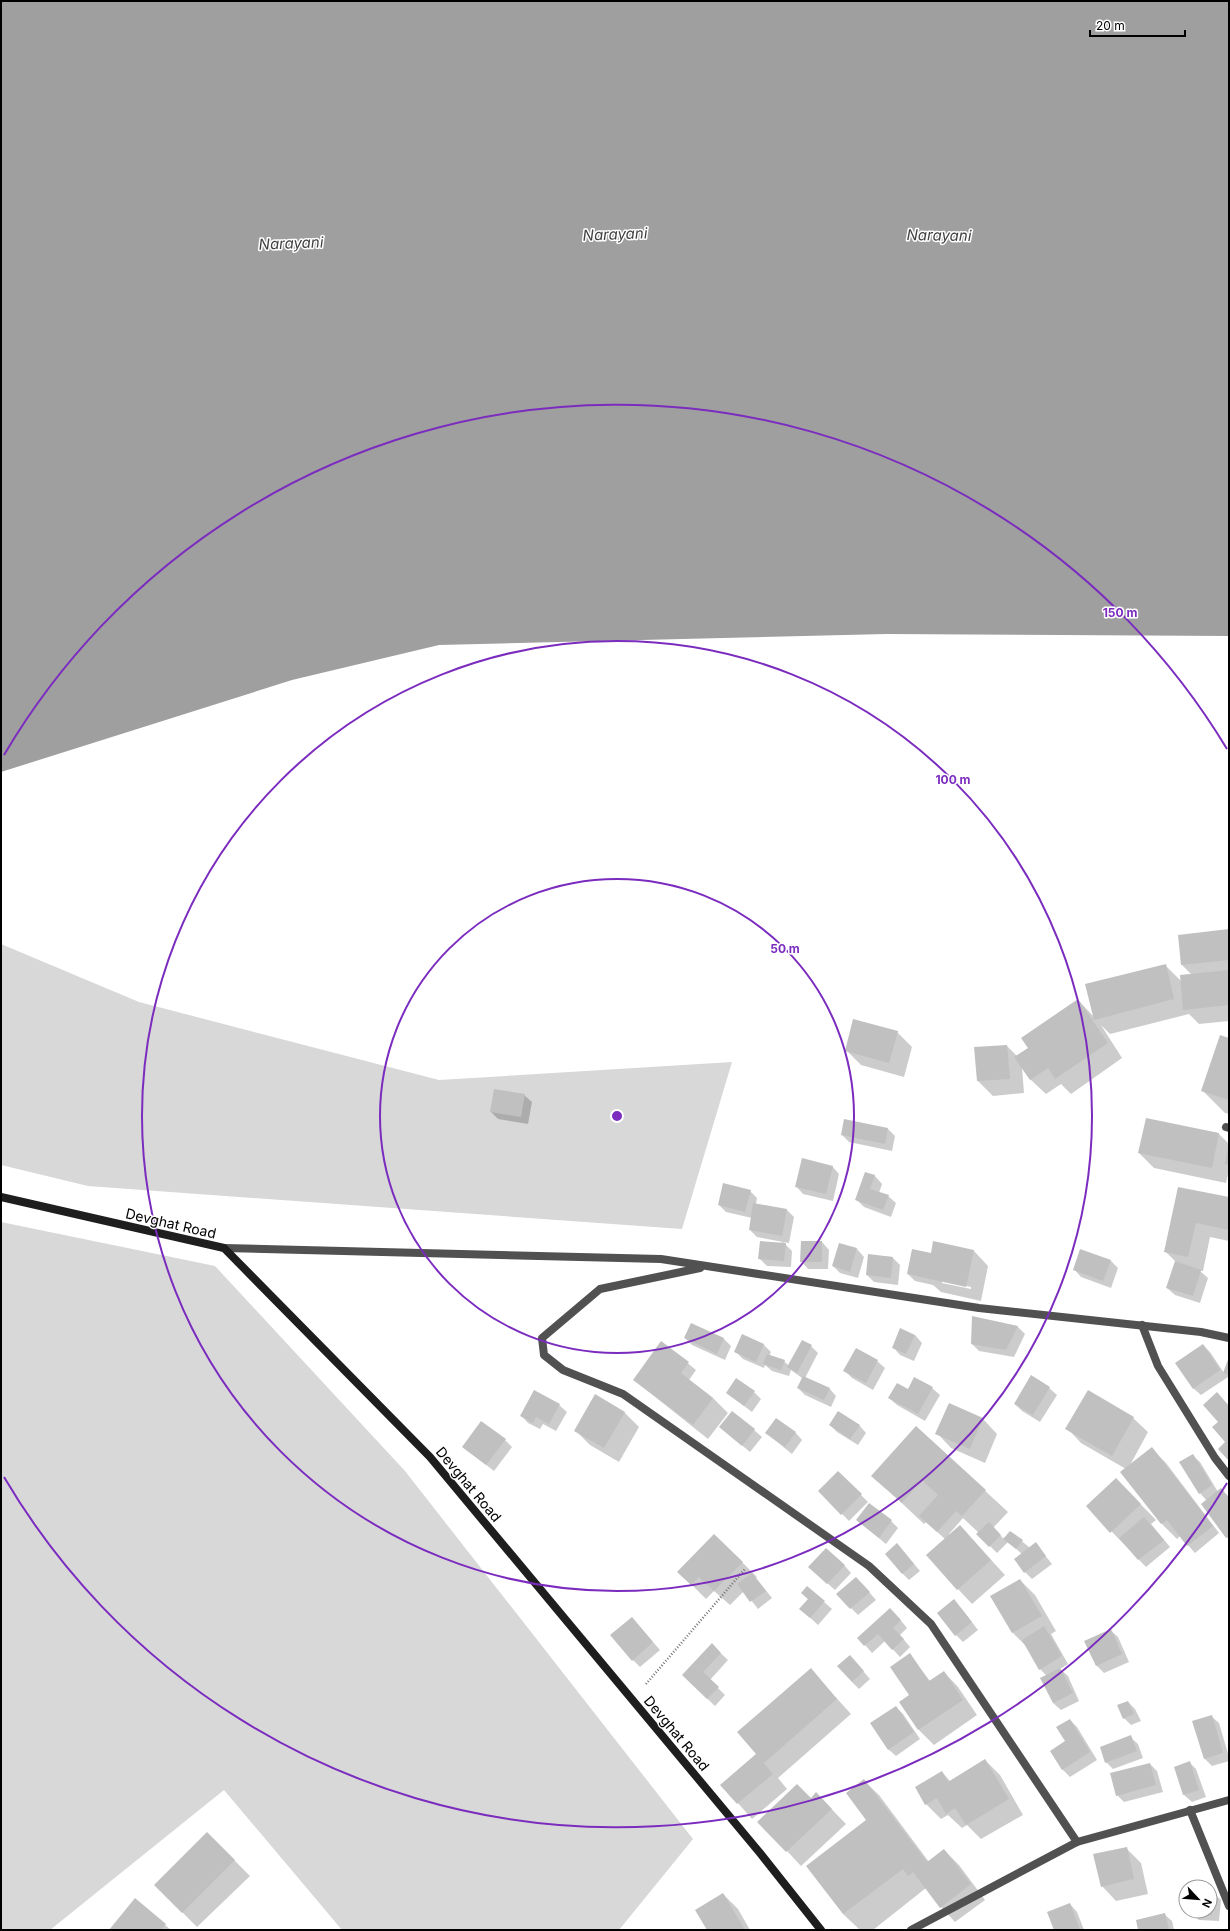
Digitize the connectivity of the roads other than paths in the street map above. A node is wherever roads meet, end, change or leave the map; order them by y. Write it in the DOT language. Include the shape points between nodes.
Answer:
graph roads {
  1 [pos="1,1197"];
  2 [pos="224,1248"];
  3 [pos="707,1266"];
  4 [pos="1142,1325"];
  5 [pos="1229,1338"];
  6 [pos="1229,1476"];
  7 [pos="1229,1800"];
  8 [pos="1190,1810"];
  9 [pos="1077,1842"];
  10 [pos="1229,1906"];
  11 [pos="821,1930"];
  12 [pos="911,1930"];
  1 -- 2 [label="street, Devghat Road"];
  2 -- 3 [label="street" via="661,1260"];
  2 -- 11 [label="street, Devghat Road" via="430,1457 760,1852"];
  3 -- 4 [label="street" via="979,1308"];
  3 -- 9 [label="street" via="600,1289 542,1338 544,1355 563,1370 623,1394 869,1566 931,1624"];
  4 -- 5 [label="street"];
  4 -- 6 [label="street" via="1158,1366 1215,1458"];
  7 -- 8 [label="street"];
  8 -- 9 [label="street"];
  8 -- 10 [label="street"];
  9 -- 12 [label="street"];
}
